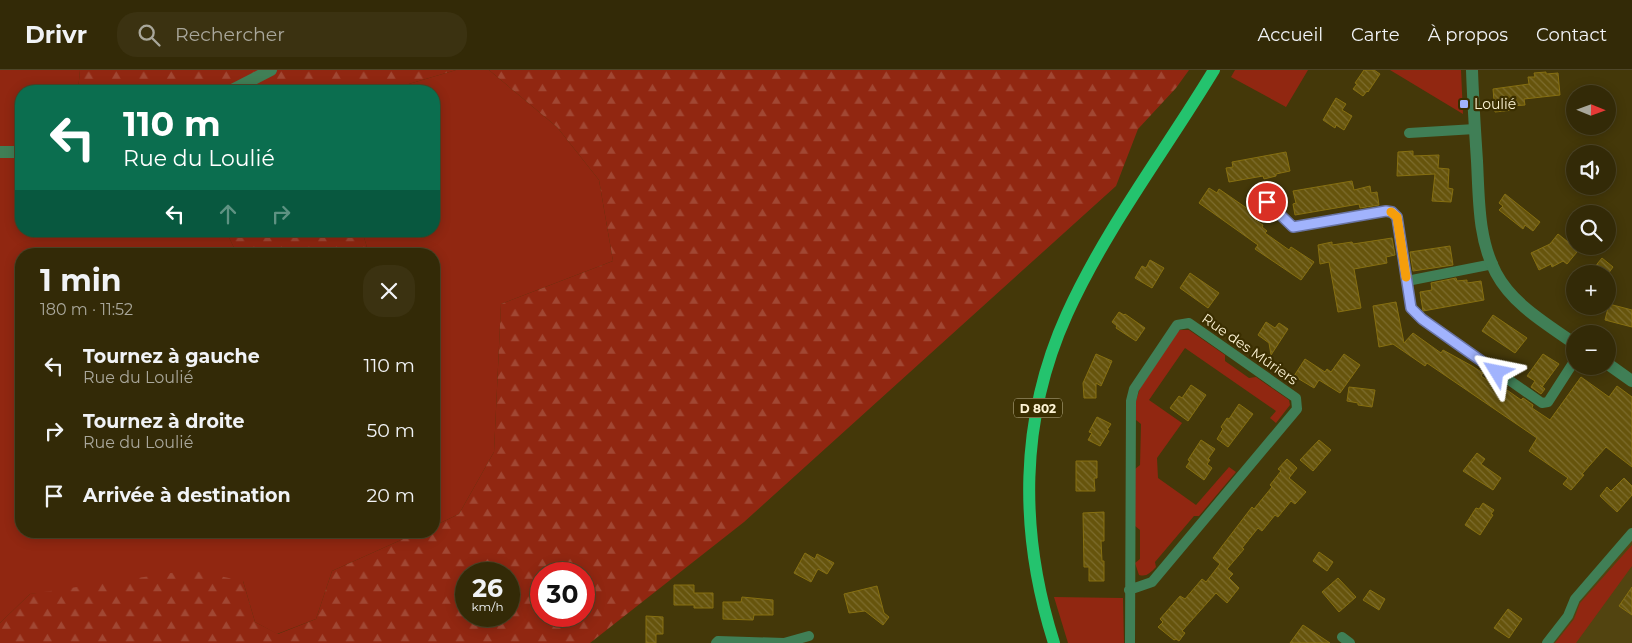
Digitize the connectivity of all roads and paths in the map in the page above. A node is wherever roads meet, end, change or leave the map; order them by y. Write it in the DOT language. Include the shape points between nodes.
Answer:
graph roads {
  1 [pos="271,70"];
  2 [pos="1214,70"];
  3 [pos="1472,70"];
  4 [pos="242,85"];
  5 [pos="1474,129"];
  6 [pos="1409,133"];
  7 [pos="0,152"];
  8 [pos="15,152"];
  9 [pos="1267,202"];
  10 [pos="1493,264"];
  11 [pos="1407,281"];
  12 [pos="1566,338"];
  13 [pos="1616,370"];
  14 [pos="1566,374"];
  15 [pos="1632,381"];
  16 [pos="1632,533"];
  17 [pos="1129,590"];
  18 [pos="809,636"];
  19 [pos="716,643"];
  20 [pos="1054,643"];
  21 [pos="1130,643"];
  22 [pos="1547,643"];
  1 -- 4 [label="street"];
  2 -- 20 [label="main road, D 802" via="1089,270 1067,314 1041,390 1034,423 1028,503 1031,541 1044,611"];
  3 -- 5 [label="street"];
  5 -- 6 [label="street"];
  5 -- 10 [label="street" via="1483,237"];
  7 -- 8 [label="street"];
  9 -- 11 [label="street" via="1293,227 1392,212 1397,217"];
  10 -- 11 [label="street"];
  10 -- 12 [label="street" via="1496,274 1513,295"];
  11 -- 14 [label="street" via="1411,308 1422,319 1542,403 1548,402"];
  13 -- 15 [label="street"];
  16 -- 22 [label="street" via="1575,599 1568,616"];
  17 -- 17 [label="street, Rue des Mûriers" via="1131,401 1134,389 1177,325 1189,323 1296,398 1298,409 1152,582"];
  17 -- 21 [label="street, Rue des Mûriers"];
  18 -- 19 [label="street" via="784,643"];
}
